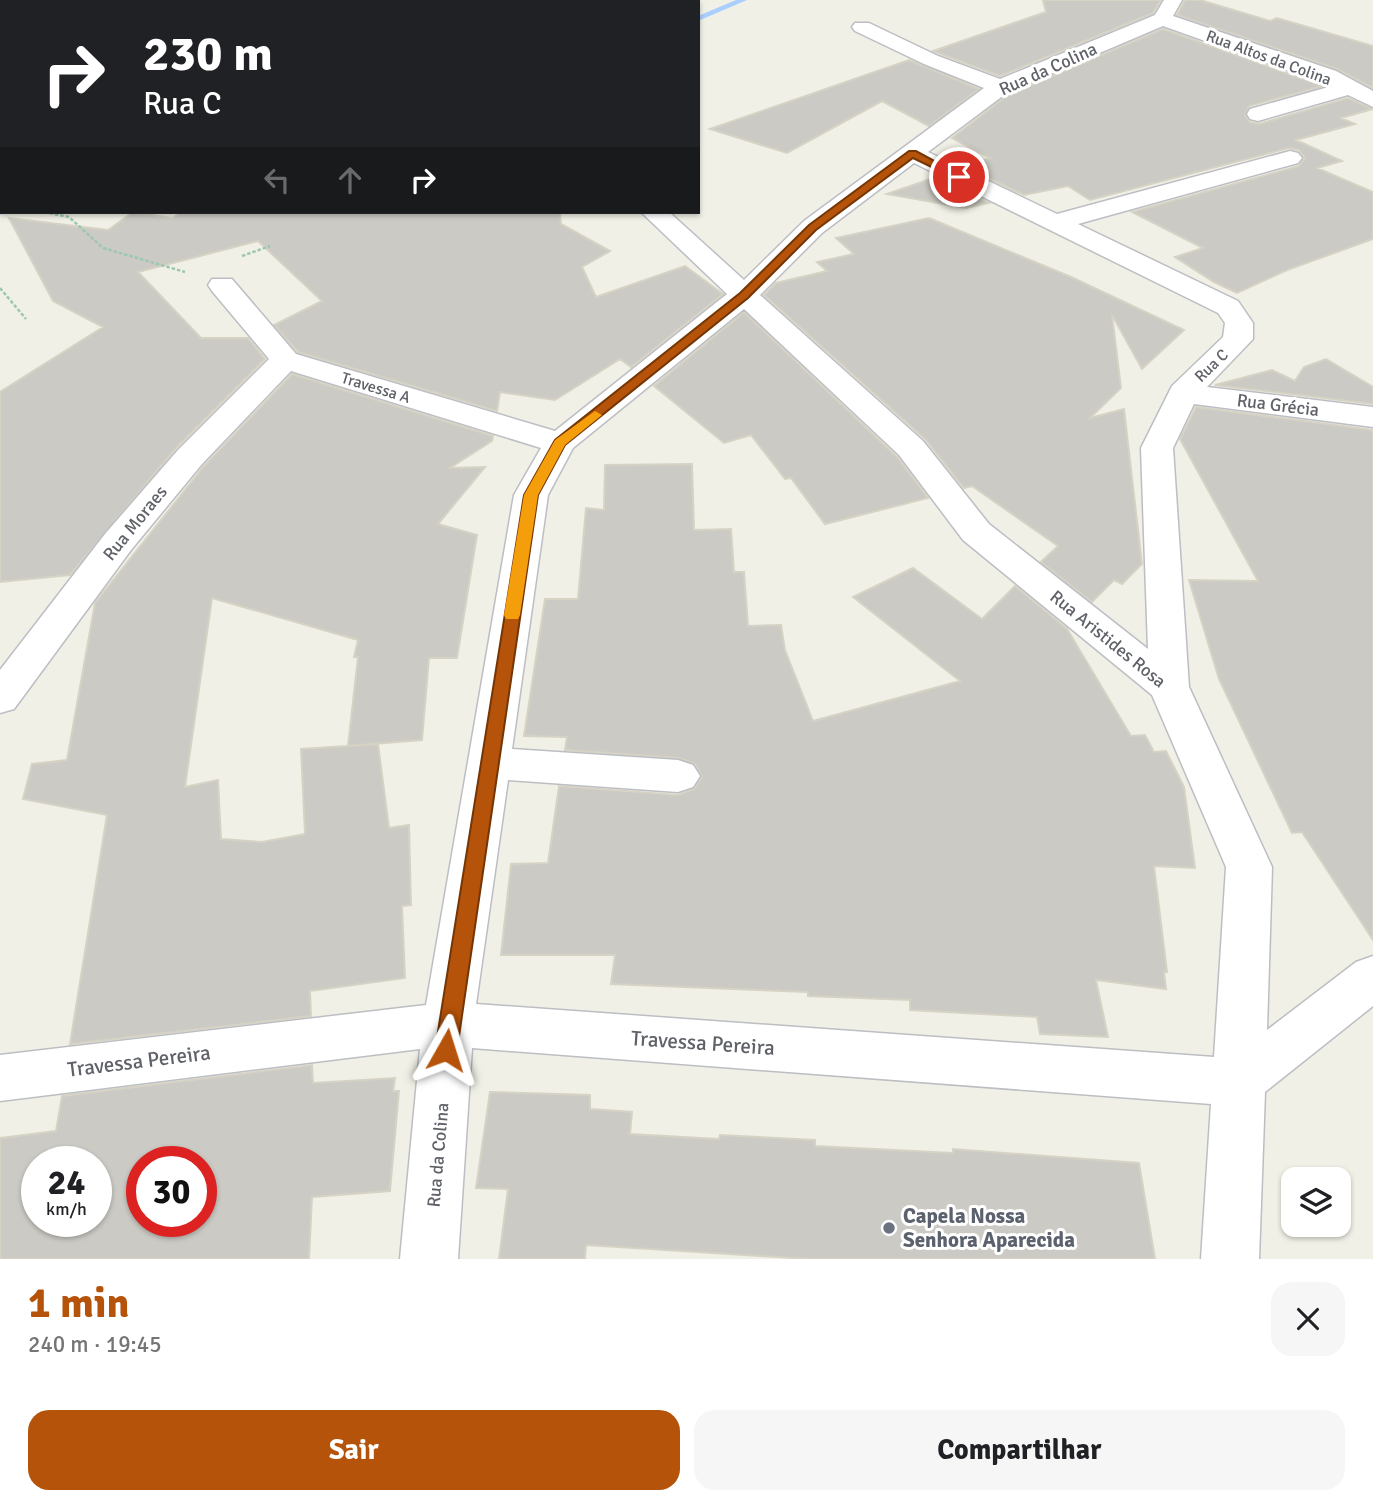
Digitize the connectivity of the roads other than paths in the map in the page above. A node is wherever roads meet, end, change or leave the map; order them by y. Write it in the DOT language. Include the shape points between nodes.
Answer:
graph roads {
  1 [pos="1168,10"];
  2 [pos="862,27"];
  3 [pos="1000,87"];
  4 [pos="1350,88"];
  5 [pos="1373,100"];
  6 [pos="1258,114"];
  7 [pos="912,153"];
  8 [pos="1290,158"];
  9 [pos="656,214"];
  10 [pos="1053,223"];
  11 [pos="222,285"];
  12 [pos="744,295"];
  13 [pos="285,359"];
  14 [pos="1183,393"];
  15 [pos="1373,417"];
  16 [pos="560,443"];
  17 [pos="1169,687"];
  18 [pos="0,699"];
  19 [pos="489,763"];
  20 [pos="678,776"];
  21 [pos="1373,978"];
  22 [pos="448,1024"];
  23 [pos="0,1078"];
  24 [pos="1238,1082"];
  25 [pos="429,1259"];
  26 [pos="1230,1259"];
  1 -- 3 [label="street, Rua da Colina"];
  1 -- 4 [label="street, Rua Altos da Colina"];
  2 -- 3 [label="street"];
  3 -- 7 [label="street, Rua da Colina"];
  4 -- 5 [label="street, Rua Altos da Colina"];
  4 -- 6 [label="street"];
  7 -- 10 [label="street, Rua C"];
  7 -- 12 [label="street, Rua da Colina" via="813,228"];
  8 -- 10 [label="street"];
  9 -- 12 [label="street, Rua Aristides Rosa"];
  10 -- 14 [label="street, Rua C" via="1228,307 1239,323 1238,340"];
  11 -- 13 [label="street"];
  12 -- 16 [label="street, Rua da Colina"];
  12 -- 17 [label="street, Rua Aristides Rosa" via="911,448 976,532"];
  13 -- 16 [label="street, Travessa A"];
  13 -- 18 [label="street, Rua Moraes" via="190,457 118,542"];
  14 -- 15 [label="street, Rua Grécia"];
  14 -- 17 [label="street, Rua C" via="1157,448"];
  16 -- 19 [label="street, Rua da Colina" via="531,495"];
  17 -- 24 [label="street, Rua Aristides Rosa" via="1250,867"];
  19 -- 20 [label="street"];
  19 -- 22 [label="street, Rua da Colina"];
  21 -- 24 [label="street"];
  22 -- 23 [label="street, Travessa Pereira"];
  22 -- 24 [label="street, Travessa Pereira"];
  22 -- 25 [label="street, Rua da Colina"];
  24 -- 26 [label="street, Rua Aristides Rosa"];
}
